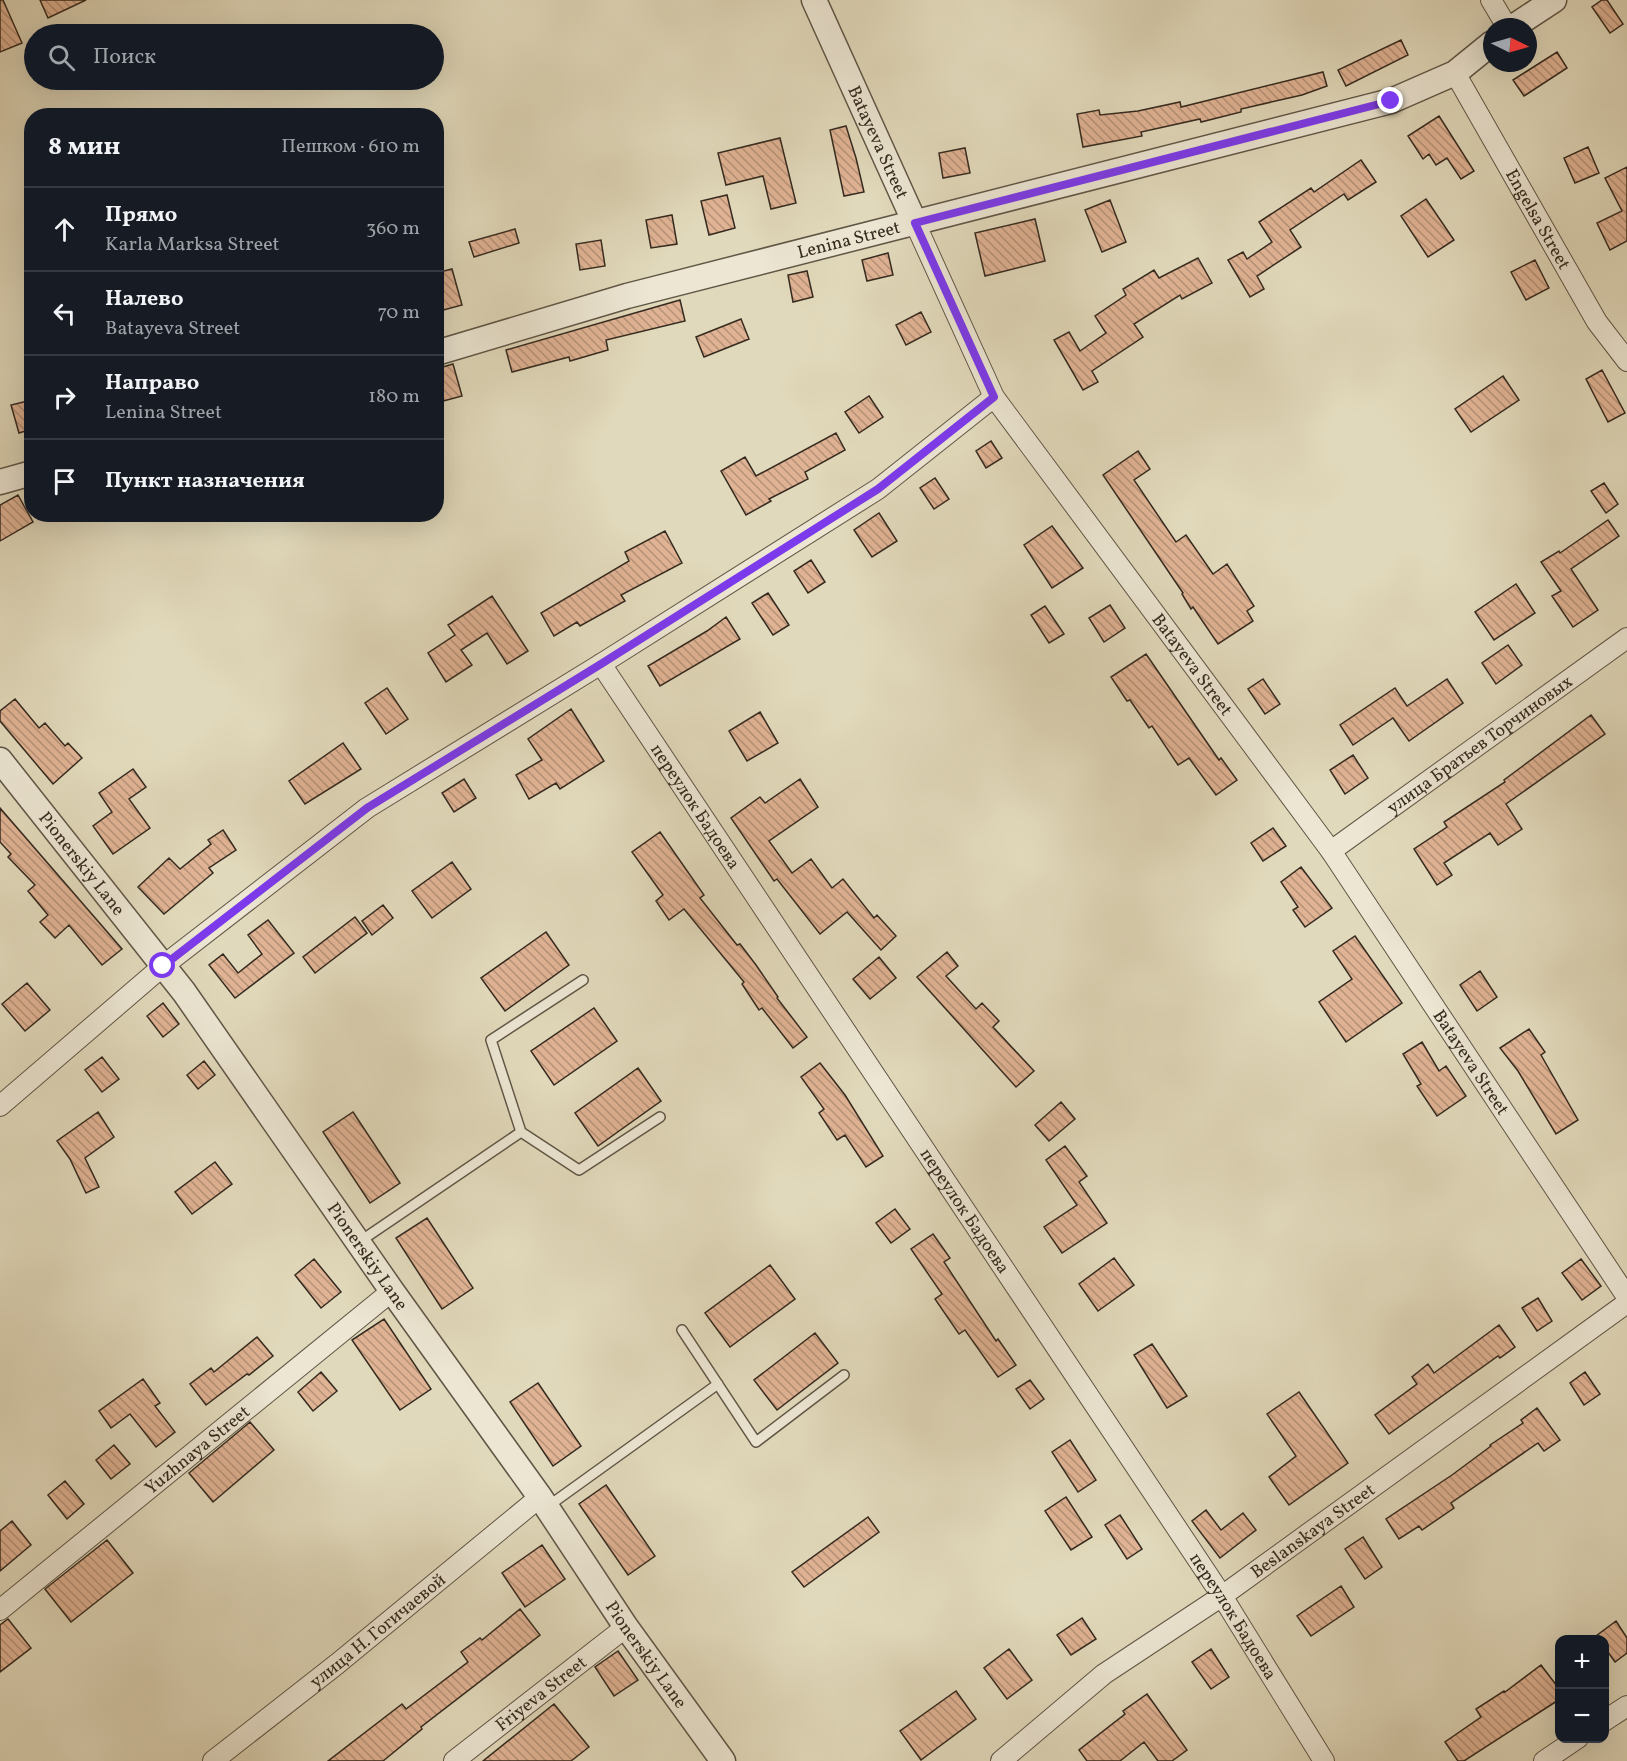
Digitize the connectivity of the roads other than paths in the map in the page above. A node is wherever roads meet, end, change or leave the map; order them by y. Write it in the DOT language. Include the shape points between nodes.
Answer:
graph roads {
  1 [pos="814,0"];
  2 [pos="1491,0"];
  3 [pos="1554,0"];
  4 [pos="1502,18"];
  5 [pos="1527,18"];
  6 [pos="1483,50"];
  7 [pos="1455,73"];
  8 [pos="915,223"];
  9 [pos="444,351"];
  10 [pos="1627,361"];
  11 [pos="994,397"];
  12 [pos="24,475"];
  13 [pos="0,482"];
  14 [pos="1627,638"];
  15 [pos="601,664"];
  16 [pos="0,760"];
  17 [pos="1331,851"];
  18 [pos="163,966"];
  19 [pos="583,980"];
  20 [pos="0,1106"];
  21 [pos="660,1118"];
  22 [pos="521,1132"];
  23 [pos="359,1242"];
  24 [pos="393,1291"];
  25 [pos="1627,1297"];
  26 [pos="1627,1303"];
  27 [pos="682,1330"];
  28 [pos="844,1375"];
  29 [pos="718,1384"];
  30 [pos="543,1502"];
  31 [pos="1222,1596"];
  32 [pos="0,1610"];
  33 [pos="626,1627"];
  34 [pos="1627,1706"];
  35 [pos="1609,1718"];
  36 [pos="1571,1743"];
  37 [pos="213,1761"];
  38 [pos="454,1761"];
  39 [pos="723,1761"];
  40 [pos="1001,1761"];
  41 [pos="1324,1761"];
  42 [pos="1544,1761"];
  1 -- 8 [label="street, Batayeva Street"];
  2 -- 4 [label="street"];
  3 -- 5 [label="street"];
  6 -- 7 [label="street, Lenina Street"];
  7 -- 8 [label="street, Lenina Street" via="1391,101"];
  7 -- 10 [label="street, Engelsa Street" via="1597,322"];
  8 -- 9 [label="street, Lenina Street" via="627,297"];
  8 -- 11 [label="street, Batayeva Street"];
  11 -- 15 [label="street" via="878,489"];
  11 -- 17 [label="street, Batayeva Street"];
  12 -- 13 [label="street"];
  14 -- 17 [label="street, улица Братьев Торчиновых"];
  15 -- 18 [label="street" via="367,808"];
  15 -- 31 [label="street, переулок Бадоева"];
  16 -- 18 [label="street, Pionerskiy Lane"];
  17 -- 25 [label="street, Batayeva Street"];
  18 -- 20 [label="street"];
  18 -- 23 [label="street, Pionerskiy Lane"];
  19 -- 22 [label="lane" via="491,1040"];
  21 -- 22 [label="lane" via="579,1170"];
  22 -- 23 [label="lane"];
  23 -- 24 [label="street, Pionerskiy Lane"];
  24 -- 30 [label="street, Pionerskiy Lane"];
  24 -- 32 [label="street, Yuzhnaya Street"];
  26 -- 31 [label="street, Beslanskaya Street"];
  27 -- 29 [label="lane"];
  28 -- 29 [label="lane" via="756,1442"];
  29 -- 30 [label="lane"];
  30 -- 33 [label="street, Pionerskiy Lane"];
  30 -- 37 [label="street, улица Н. Гогичаевой"];
  31 -- 40 [label="street, Beslanskaya Street" via="1104,1674"];
  31 -- 41 [label="street, переулок Бадоева"];
  33 -- 38 [label="street, Friyeva Street"];
  33 -- 39 [label="street, Pionerskiy Lane"];
  34 -- 35 [label="street"];
  36 -- 42 [label="street"];
}
